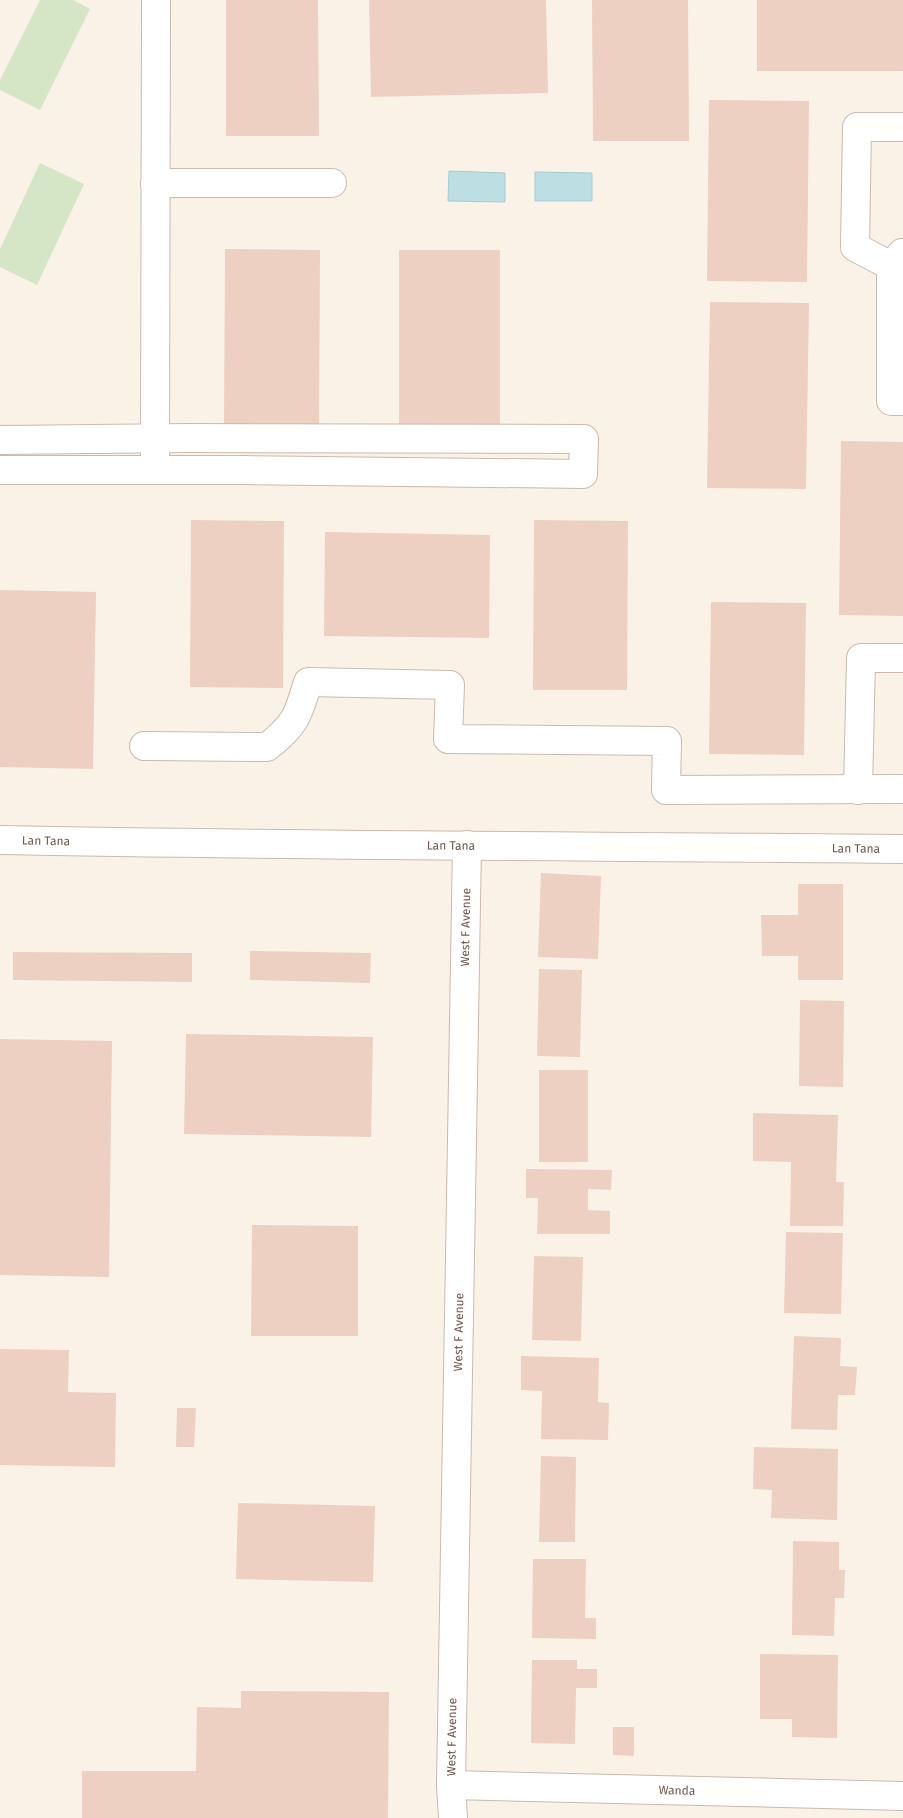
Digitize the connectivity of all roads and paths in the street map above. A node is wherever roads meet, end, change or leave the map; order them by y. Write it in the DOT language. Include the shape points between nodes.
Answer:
graph roads {
  1 [pos="156,0"];
  2 [pos="903,126"];
  3 [pos="155,183"];
  4 [pos="332,183"];
  5 [pos="897,259"];
  6 [pos="903,401"];
  7 [pos="155,438"];
  8 [pos="0,440"];
  9 [pos="0,470"];
  10 [pos="154,470"];
  11 [pos="903,658"];
  12 [pos="144,746"];
  13 [pos="858,790"];
  14 [pos="903,790"];
  15 [pos="0,840"];
  16 [pos="467,845"];
  17 [pos="903,849"];
  18 [pos="451,1785"];
  19 [pos="903,1796"];
  20 [pos="453,1818"];
  1 -- 3 [label="street"];
  2 -- 5 [label="street" via="857,127 855,247"];
  3 -- 4 [label="street"];
  3 -- 7 [label="street"];
  5 -- 6 [label="street" via="891,401"];
  7 -- 8 [label="street"];
  7 -- 10 [label="street"];
  7 -- 10 [label="street" via="584,439 583,474"];
  9 -- 10 [label="street"];
  11 -- 13 [label="street" via="861,658"];
  12 -- 13 [label="street" via="267,747 284,735 299,714 308,682 450,685 448,739 668,741 666,790"];
  13 -- 14 [label="street"];
  15 -- 16 [label="street, Lan Tana"];
  16 -- 17 [label="street, Lan Tana"];
  16 -- 18 [label="street, West F Avenue"];
  18 -- 19 [label="street, Wanda"];
  18 -- 20 [label="street, West F Avenue"];
}
